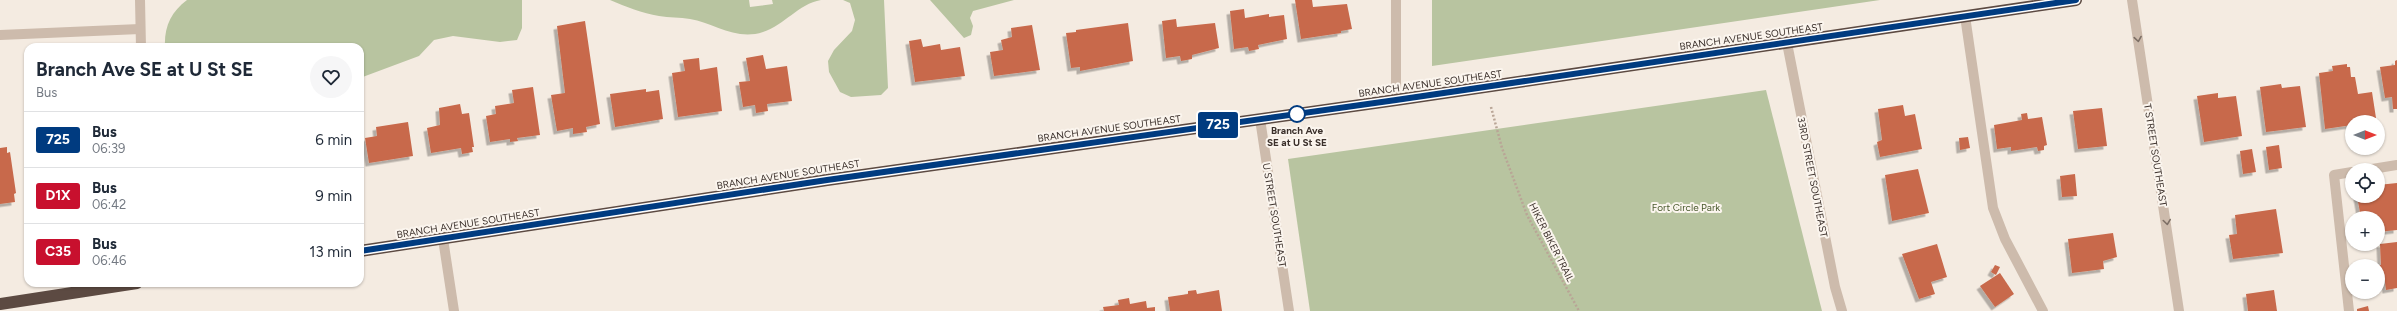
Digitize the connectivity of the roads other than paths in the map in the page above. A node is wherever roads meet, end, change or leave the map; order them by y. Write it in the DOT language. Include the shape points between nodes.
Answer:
graph roads {
  1 [pos="140,0"];
  2 [pos="1396,0"];
  3 [pos="2076,0"];
  4 [pos="2132,0"];
  5 [pos="1965,16"];
  6 [pos="140,29"];
  7 [pos="0,35"];
  8 [pos="141,43"];
  9 [pos="1787,43"];
  10 [pos="1396,100"];
  11 [pos="1260,119"];
  12 [pos="2397,165"];
  13 [pos="2385,167"];
  14 [pos="2345,173"];
  15 [pos="443,239"];
  16 [pos="364,250"];
  17 [pos="111,287"];
  18 [pos="0,304"];
  19 [pos="454,311"];
  20 [pos="1289,311"];
  21 [pos="1842,311"];
  22 [pos="2043,311"];
  23 [pos="2179,311"];
  24 [pos="2349,311"];
  1 -- 6 [label="street"];
  2 -- 10 [label="street"];
  3 -- 5 [label="highway, BRANCH AVENUE SOUTHEAST"];
  4 -- 23 [label="street, T STREET SOUTHEAST, one-way"];
  5 -- 9 [label="highway, BRANCH AVENUE SOUTHEAST"];
  5 -- 22 [label="street" via="1993,208 2005,239"];
  6 -- 7 [label="street"];
  6 -- 8 [label="street"];
  9 -- 10 [label="highway, BRANCH AVENUE SOUTHEAST"];
  9 -- 21 [label="street, 33RD STREET SOUTHEAST" via="1835,288"];
  10 -- 11 [label="highway, BRANCH AVENUE SOUTHEAST"];
  11 -- 15 [label="highway, BRANCH AVENUE SOUTHEAST" via="827,180"];
  11 -- 20 [label="street, U STREET SOUTHEAST"];
  12 -- 13 [label="street"];
  14 -- 24 [label="street" via="2334,175"];
  15 -- 16 [label="highway, BRANCH AVENUE SOUTHEAST"];
  15 -- 19 [label="street"];
  17 -- 18 [label="highway"];
}
